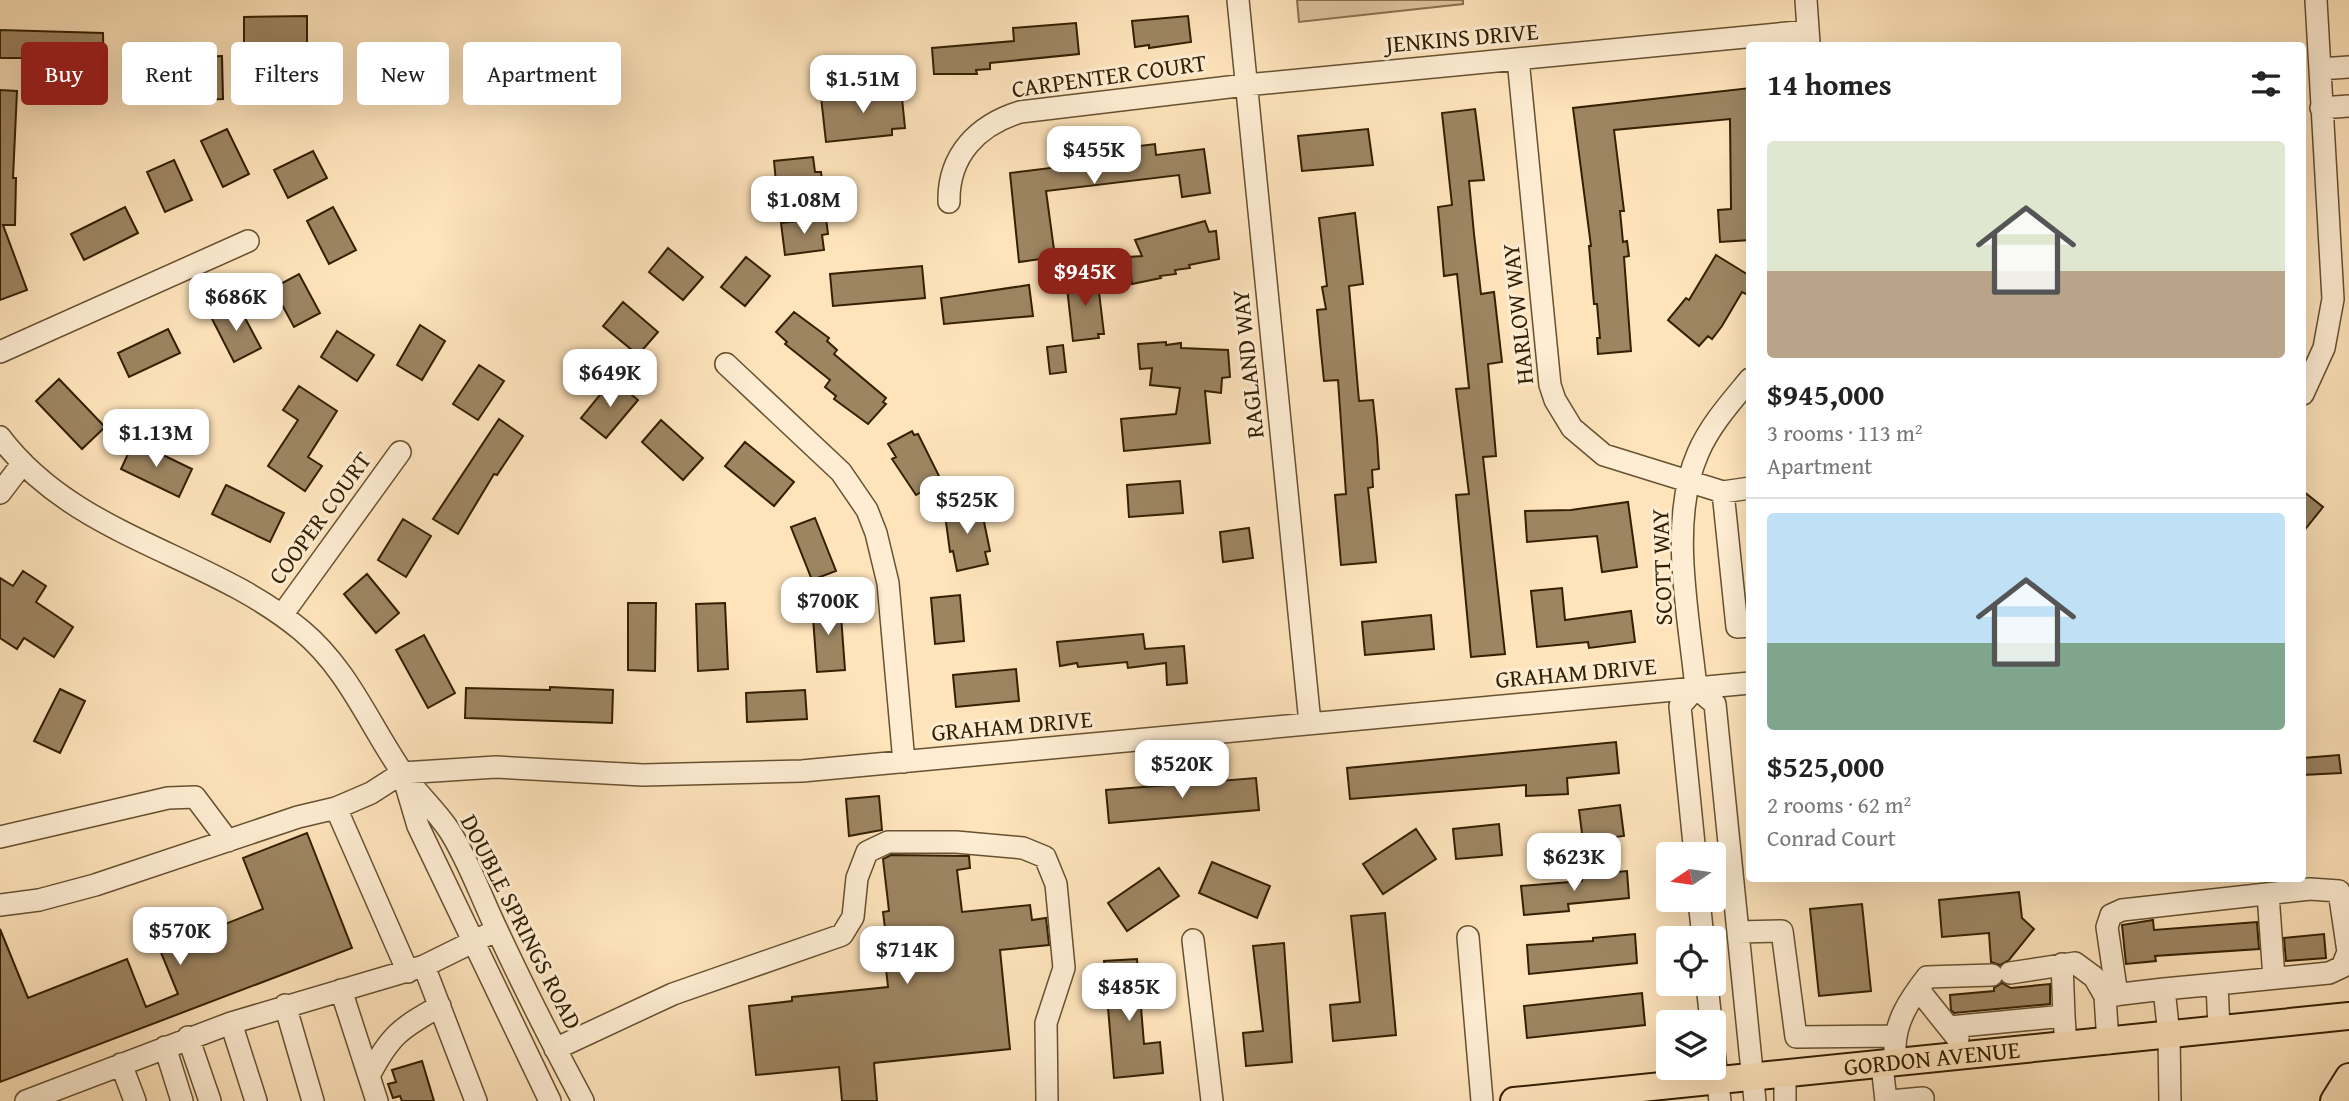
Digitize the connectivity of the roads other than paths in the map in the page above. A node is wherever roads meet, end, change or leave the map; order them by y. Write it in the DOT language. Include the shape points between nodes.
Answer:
graph roads {
  1 [pos="1238,0"];
  2 [pos="1806,0"];
  3 [pos="2316,0"];
  4 [pos="1808,38"];
  5 [pos="1746,42"];
  6 [pos="1753,42"];
  7 [pos="1518,59"];
  8 [pos="2349,67"];
  9 [pos="2320,69"];
  10 [pos="1246,85"];
  11 [pos="2349,106"];
  12 [pos="2321,108"];
  13 [pos="949,202"];
  14 [pos="248,241"];
  15 [pos="2339,332"];
  16 [pos="0,352"];
  17 [pos="726,364"];
  18 [pos="1746,384"];
  19 [pos="2306,389"];
  20 [pos="0,438"];
  21 [pos="400,452"];
  22 [pos="23,463"];
  23 [pos="1688,480"];
  24 [pos="1746,489"];
  25 [pos="1723,492"];
  26 [pos="0,494"];
  27 [pos="282,615"];
  28 [pos="1746,626"];
  29 [pos="1746,683"];
  30 [pos="1696,688"];
  31 [pos="1310,723"];
  32 [pos="904,762"];
  33 [pos="402,773"];
  34 [pos="336,808"];
  35 [pos="0,837"];
  36 [pos="228,841"];
  37 [pos="1694,842"];
  38 [pos="1721,842"];
  39 [pos="1726,884"];
  40 [pos="2268,894"];
  41 [pos="0,905"];
  42 [pos="497,930"];
  43 [pos="1738,932"];
  44 [pos="1468,937"];
  45 [pos="1193,940"];
  46 [pos="475,943"];
  47 [pos="2062,964"];
  48 [pos="416,969"];
  49 [pos="2274,978"];
  50 [pos="2217,984"];
  51 [pos="1918,989"];
  52 [pos="2164,989"];
  53 [pos="341,990"];
  54 [pos="2111,995"];
  55 [pos="285,1005"];
  56 [pos="440,1006"];
  57 [pos="2064,1016"];
  58 [pos="2349,1016"];
  59 [pos="231,1023"];
  60 [pos="1950,1027"];
  61 [pos="2219,1029"];
  62 [pos="2169,1035"];
  63 [pos="1895,1036"];
  64 [pos="188,1037"];
  65 [pos="1796,1037"];
  66 [pos="2108,1043"];
  67 [pos="165,1046"];
  68 [pos="2066,1047"];
  69 [pos="555,1049"];
  70 [pos="1961,1058"];
  71 [pos="121,1064"];
  72 [pos="1889,1064"];
  73 [pos="369,1076"];
  74 [pos="2349,1077"];
  75 [pos="1790,1083"];
  76 [pos="1754,1090"];
  77 [pos="1718,1091"];
  78 [pos="71,1093"];
  79 [pos="26,1101"];
  80 [pos="135,1101"];
  81 [pos="182,1101"];
  82 [pos="210,1101"];
  83 [pos="256,1101"];
  84 [pos="313,1101"];
  85 [pos="377,1101"];
  86 [pos="476,1101"];
  87 [pos="550,1101"];
  88 [pos="583,1101"];
  89 [pos="1047,1101"];
  90 [pos="1212,1101"];
  91 [pos="1482,1101"];
  92 [pos="1514,1101"];
  93 [pos="1888,1101"];
  94 [pos="1923,1101"];
  95 [pos="2170,1101"];
  96 [pos="2334,1101"];
  1 -- 10 [label="street, RAGLAND WAY"];
  2 -- 4 [label="street"];
  3 -- 9 [label="street"];
  4 -- 6 [label="street, JENKINS DRIVE"];
  5 -- 7 [label="street, JENKINS DRIVE"];
  7 -- 10 [label="street, JENKINS DRIVE"];
  7 -- 23 [label="street, HARLOW WAY" via="1555,400 1572,428 1597,451"];
  8 -- 9 [label="street"];
  9 -- 12 [label="street"];
  10 -- 13 [label="street, CARPENTER COURT" via="1020,112 1002,118 964,147 952,174"];
  10 -- 31 [label="street, RAGLAND WAY"];
  11 -- 12 [label="street"];
  12 -- 15 [label="street"];
  14 -- 16 [label="street"];
  15 -- 19 [label="street"];
  17 -- 32 [label="street" via="841,472 867,510 888,583"];
  18 -- 23 [label="street, SCOTT WAY" via="1707,434"];
  20 -- 22 [label="street, DOUBLE SPRINGS ROAD"];
  21 -- 27 [label="street, COOPER COURT"];
  22 -- 26 [label="street"];
  22 -- 27 [label="street, DOUBLE SPRINGS ROAD" via="67,501 103,523"];
  23 -- 25 [label="street, HARLOW WAY"];
  23 -- 30 [label="street, SCOTT WAY" via="1683,535"];
  24 -- 25 [label="street"];
  25 -- 28 [label="street" via="1737,627"];
  27 -- 33 [label="street, DOUBLE SPRINGS ROAD" via="331,659"];
  29 -- 30 [label="street, GRAHAM DRIVE"];
  30 -- 31 [label="street, GRAHAM DRIVE"];
  30 -- 37 [label="street" via="1680,706"];
  30 -- 38 [label="street" via="1715,704"];
  31 -- 32 [label="street, GRAHAM DRIVE"];
  32 -- 33 [label="street, GRAHAM DRIVE" via="736,775 496,767"];
  33 -- 34 [label="street"];
  33 -- 42 [label="street, DOUBLE SPRINGS ROAD" via="448,829"];
  33 -- 46 [label="street, DOUBLE SPRINGS ROAD" via="418,826"];
  34 -- 36 [label="street"];
  34 -- 48 [label="street"];
  35 -- 36 [label="street" via="168,798 195,797"];
  36 -- 41 [label="street" via="95,885"];
  39 -- 43 [label="street"];
  40 -- 49 [label="street"];
  40 -- 49 [label="street" via="2339,891 2348,952 2342,967 2329,973"];
  40 -- 54 [label="street" via="2111,915 2107,927"];
  42 -- 46 [label="street"];
  42 -- 69 [label="street, DOUBLE SPRINGS ROAD"];
  43 -- 65 [label="street" via="1782,931"];
  43 -- 76 [label="street"];
  44 -- 91 [label="street"];
  45 -- 90 [label="street"];
  46 -- 48 [label="street"];
  46 -- 87 [label="street, DOUBLE SPRINGS ROAD"];
  47 -- 51 [label="street" via="2001,974 1927,977"];
  47 -- 54 [label="street" via="2075,963"];
  47 -- 57 [label="street"];
  48 -- 53 [label="street"];
  48 -- 56 [label="street"];
  49 -- 50 [label="street"];
  50 -- 52 [label="street"];
  50 -- 61 [label="street"];
  51 -- 60 [label="street"];
  51 -- 63 [label="street"];
  52 -- 54 [label="street"];
  52 -- 62 [label="street"];
  53 -- 55 [label="street"];
  53 -- 73 [label="street"];
  54 -- 66 [label="street"];
  55 -- 59 [label="street"];
  55 -- 84 [label="street"];
  56 -- 73 [label="street" via="401,1028"];
  56 -- 86 [label="street"];
  57 -- 60 [label="street"];
  57 -- 68 [label="street"];
  58 -- 61 [label="main road, GORDON AVENUE"];
  59 -- 64 [label="street"];
  59 -- 83 [label="street"];
  60 -- 70 [label="street" via="1957,1036"];
  61 -- 62 [label="main road, GORDON AVENUE"];
  62 -- 66 [label="main road, GORDON AVENUE"];
  62 -- 95 [label="street"];
  63 -- 65 [label="street"];
  63 -- 72 [label="street"];
  64 -- 67 [label="street"];
  64 -- 82 [label="street"];
  65 -- 75 [label="street"];
  66 -- 68 [label="main road, GORDON AVENUE"];
  67 -- 71 [label="street"];
  67 -- 81 [label="street"];
  68 -- 70 [label="main road, GORDON AVENUE"];
  69 -- 88 [label="street, DOUBLE SPRINGS ROAD"];
  69 -- 89 [label="street" via="673,994 842,935 853,916 857,878 867,852 888,842 1023,848 1045,857 1056,884 1064,968 1046,1023"];
  70 -- 72 [label="main road, GORDON AVENUE"];
  71 -- 78 [label="street"];
  71 -- 80 [label="street"];
  72 -- 75 [label="main road, GORDON AVENUE"];
  72 -- 93 [label="street"];
  73 -- 85 [label="street"];
  74 -- 96 [label="main road"];
  75 -- 76 [label="main road, GORDON AVENUE"];
  76 -- 77 [label="main road, GORDON AVENUE"];
  77 -- 92 [label="main road, GORDON AVENUE"];
  78 -- 79 [label="street"];
  93 -- 94 [label="street"];
}
